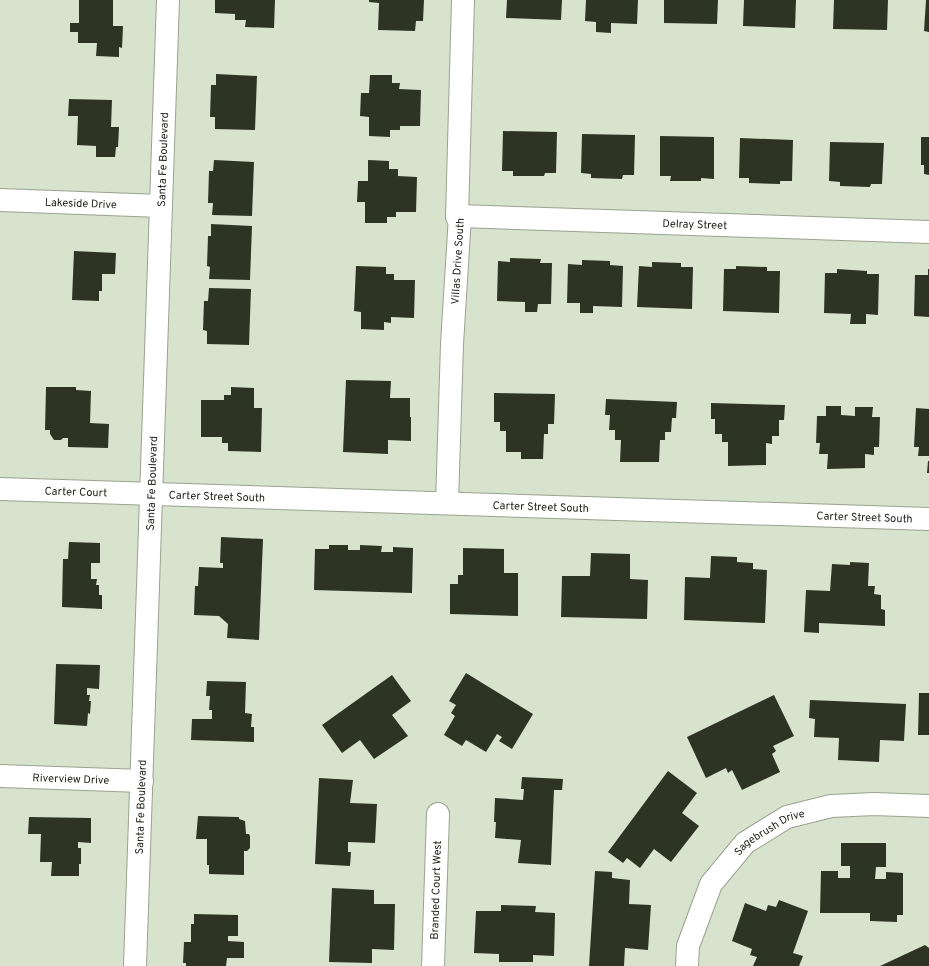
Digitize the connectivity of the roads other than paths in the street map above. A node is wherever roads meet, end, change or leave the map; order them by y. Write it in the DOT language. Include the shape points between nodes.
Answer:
graph roads {
  1 [pos="168,0"];
  2 [pos="463,0"];
  3 [pos="0,200"];
  4 [pos="161,206"];
  5 [pos="460,216"];
  6 [pos="929,232"];
  7 [pos="0,489"];
  8 [pos="152,494"];
  9 [pos="447,502"];
  10 [pos="929,519"];
  11 [pos="0,776"];
  12 [pos="142,781"];
  13 [pos="929,806"];
  14 [pos="438,814"];
  15 [pos="135,966"];
  16 [pos="433,966"];
  17 [pos="687,966"];
  1 -- 4 [label="street, Santa Fe Boulevard"];
  2 -- 5 [label="street, Villas Drive South" via="457,216"];
  3 -- 4 [label="street, Lakeside Drive"];
  4 -- 8 [label="street, Santa Fe Boulevard"];
  5 -- 6 [label="street, Delray Street"];
  5 -- 9 [label="street, Villas Drive South" via="452,344"];
  7 -- 8 [label="street, Carter Court"];
  8 -- 9 [label="street, Carter Street South"];
  8 -- 12 [label="street, Santa Fe Boulevard"];
  9 -- 10 [label="street, Carter Street South"];
  11 -- 12 [label="street, Riverview Drive"];
  12 -- 15 [label="street, Santa Fe Boulevard"];
  13 -- 17 [label="street, Sagebrush Drive" via="831,806 787,817 745,843 710,884 688,946"];
  14 -- 16 [label="street, Branded Court West"];
}
